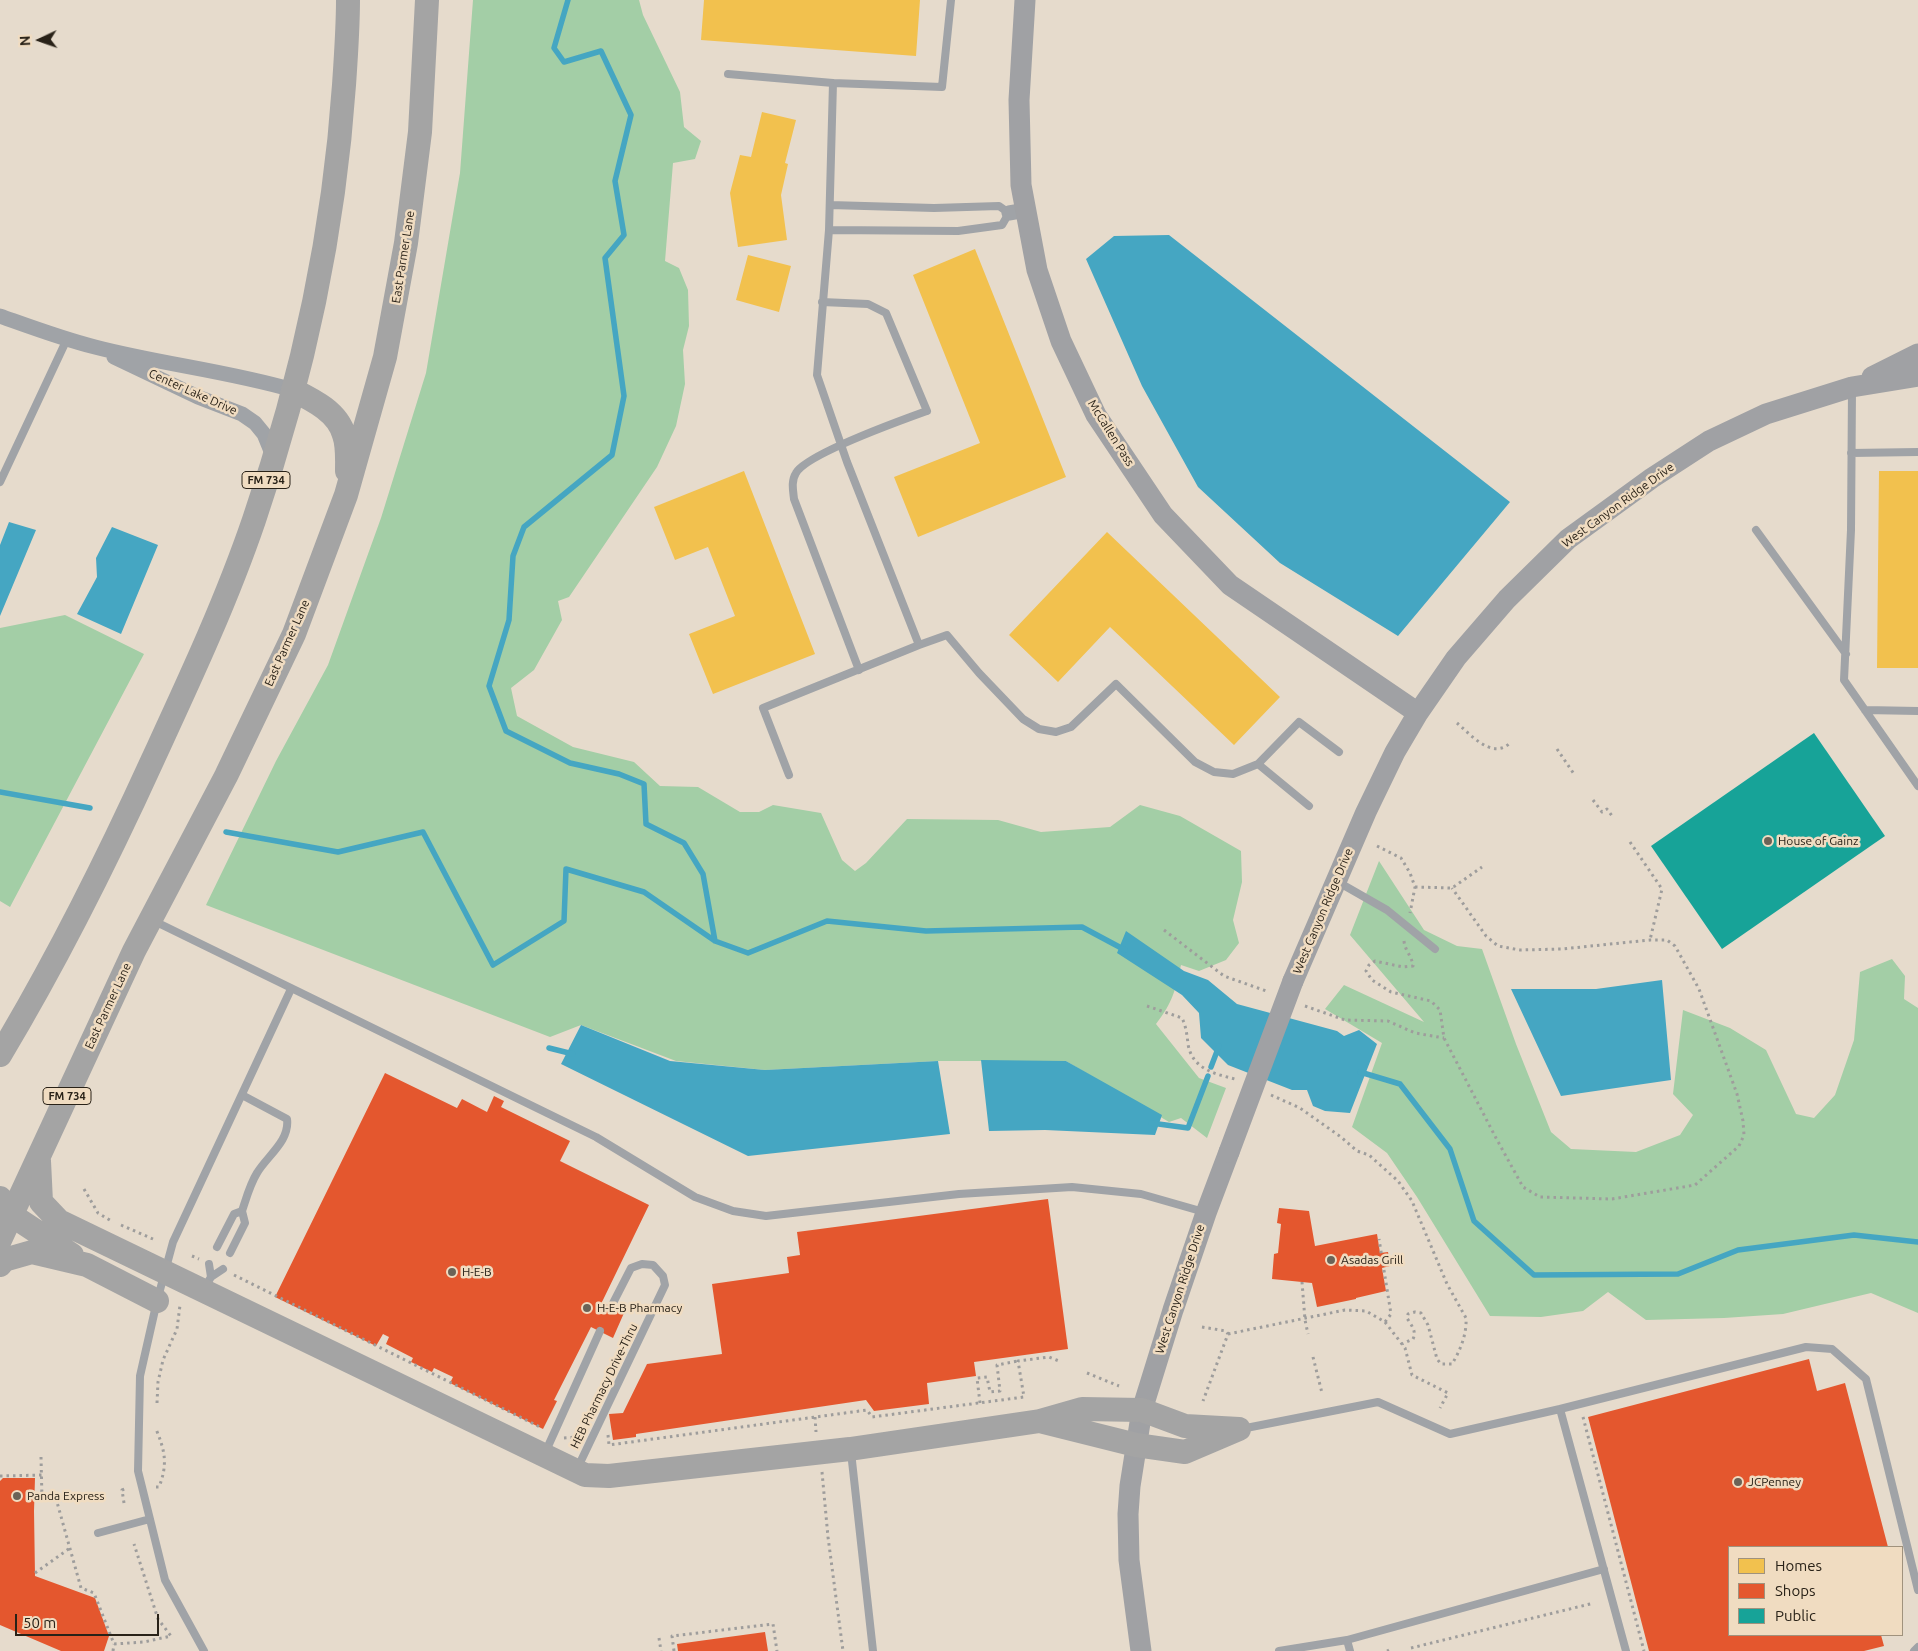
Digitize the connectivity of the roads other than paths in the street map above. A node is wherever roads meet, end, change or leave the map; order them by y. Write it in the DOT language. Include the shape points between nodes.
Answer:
graph roads {
  1 [pos="348,0"];
  2 [pos="427,0"];
  3 [pos="951,0"];
  4 [pos="1025,0"];
  5 [pos="728,74"];
  6 [pos="833,83"];
  7 [pos="830,205"];
  8 [pos="1017,211"];
  9 [pos="829,230"];
  10 [pos="822,302"];
  11 [pos="0,316"];
  12 [pos="67,339"];
  13 [pos="95,347"];
  14 [pos="1918,354"];
  15 [pos="1918,376"];
  16 [pos="1852,387"];
  17 [pos="293,390"];
  18 [pos="841,445"];
  19 [pos="1918,452"];
  20 [pos="1851,454"];
  21 [pos="274,456"];
  22 [pos="0,482"];
  23 [pos="346,495"];
  24 [pos="1756,530"];
  25 [pos="919,646"];
  26 [pos="1846,654"];
  27 [pos="859,670"];
  28 [pos="1865,710"];
  29 [pos="1918,711"];
  30 [pos="1418,713"];
  31 [pos="1339,752"];
  32 [pos="1258,764"];
  33 [pos="789,775"];
  34 [pos="1918,786"];
  35 [pos="1309,806"];
  36 [pos="1336,881"];
  37 [pos="151,919"];
  38 [pos="1435,949"];
  39 [pos="291,989"];
  40 [pos="0,1055"];
  41 [pos="242,1095"];
  42 [pos="38,1156"];
  43 [pos="6,1207"];
  44 [pos="242,1211"];
  45 [pos="1206,1213"];
  46 [pos="0,1240"];
  47 [pos="217,1247"];
  48 [pos="230,1253"];
  49 [pos="209,1264"];
  50 [pos="87,1265"];
  51 [pos="0,1266"];
  52 [pos="223,1270"];
  53 [pos="165,1271"];
  54 [pos="207,1283"];
  55 [pos="168,1303"];
  56 [pos="612,1307"];
  57 [pos="600,1331"];
  58 [pos="1560,1409"];
  59 [pos="1142,1410"];
  60 [pos="1040,1421"];
  61 [pos="1239,1429"];
  62 [pos="1136,1445"];
  63 [pos="850,1449"];
  64 [pos="544,1455"];
  65 [pos="576,1470"];
  66 [pos="150,1519"];
  67 [pos="98,1533"];
  68 [pos="1604,1570"];
  69 [pos="1918,1590"];
  70 [pos="1347,1640"];
  71 [pos="1918,1647"];
  72 [pos="204,1651"];
  73 [pos="873,1651"];
  74 [pos="1141,1651"];
  75 [pos="1279,1651"];
  76 [pos="1350,1651"];
  77 [pos="1626,1651"];
  78 [pos="1914,1651"];
  1 -- 17 [label="main road, FM 734" via="341,126 331,209"];
  2 -- 23 [label="main road, East Parmer Lane / FM 734" via="420,132 406,243 385,357"];
  3 -- 6 [label="lane" via="942,87"];
  4 -- 8 [label="street, McCallen Pass" via="1018,100 1021,185"];
  5 -- 6 [label="lane"];
  6 -- 7 [label="lane"];
  7 -- 8 [label="lane" via="999,206"];
  7 -- 9 [label="lane"];
  8 -- 9 [label="lane" via="1002,225 958,231"];
  8 -- 30 [label="street, McCallen Pass" via="1061,341 1096,415 1163,515 1230,585"];
  9 -- 10 [label="lane"];
  10 -- 18 [label="lane" via="817,375"];
  10 -- 18 [label="lane" via="868,304 886,313 927,411"];
  11 -- 12 [label="street, Center Lake Drive"];
  12 -- 13 [label="street, Center Lake Drive"];
  12 -- 22 [label="lane"];
  13 -- 17 [label="street, Center Lake Drive"];
  13 -- 21 [label="street, Center Lake Drive" via="198,397 242,414 264,434"];
  14 -- 16 [label="street, West Canyon Ridge Drive"];
  15 -- 16 [label="street, West Canyon Ridge Drive"];
  16 -- 20 [label="lane"];
  16 -- 30 [label="street, West Canyon Ridge Drive" via="1766,414 1709,441 1568,539 1507,599 1456,658"];
  17 -- 21 [label="main road, FM 734"];
  17 -- 23 [label="main road" via="328,411 342,429 345,436"];
  18 -- 25 [label="lane"];
  18 -- 27 [label="lane" via="805,463 796,472 792,484 794,499"];
  19 -- 20 [label="lane"];
  20 -- 26 [label="lane"];
  21 -- 40 [label="main road, FM 734" via="254,521 177,707 87,898"];
  23 -- 37 [label="main road, East Parmer Lane / FM 734" via="294,634 226,776"];
  24 -- 26 [label="lane"];
  25 -- 27 [label="lane"];
  25 -- 32 [label="lane" via="947,635 1023,719 1039,729 1056,732 1071,727 1116,684 1195,762 1214,772 1233,774"];
  26 -- 28 [label="lane" via="1844,680"];
  27 -- 33 [label="lane" via="763,708"];
  28 -- 29 [label="lane"];
  28 -- 34 [label="lane"];
  30 -- 36 [label="street, West Canyon Ridge Drive" via="1366,812"];
  31 -- 32 [label="lane" via="1299,722"];
  32 -- 35 [label="lane"];
  36 -- 38 [label="lane" via="1388,910"];
  36 -- 45 [label="street, West Canyon Ridge Drive, bridge" via="1293,981"];
  37 -- 39 [label="lane"];
  37 -- 42 [label="main road, East Parmer Lane / FM 734"];
  39 -- 41 [label="lane"];
  39 -- 45 [label="lane" via="596,1137 695,1197 733,1211 766,1216 959,1194 1072,1187 1141,1194"];
  41 -- 44 [label="lane" via="287,1118 288,1126 283,1139 256,1174"];
  41 -- 53 [label="lane" via="173,1242"];
  42 -- 43 [label="main road, East Parmer Lane / FM 734"];
  42 -- 53 [label="main road" via="41,1202 59,1221"];
  43 -- 46 [label="main road, East Parmer Lane / FM 734"];
  43 -- 50 [label="main road"];
  44 -- 47 [label="lane" via="234,1214"];
  44 -- 48 [label="lane" via="245,1223"];
  45 -- 59 [label="street, West Canyon Ridge Drive"];
  49 -- 54 [label="lane"];
  50 -- 51 [label="main road" via="32,1252 4,1260"];
  50 -- 55 [label="main road"];
  52 -- 54 [label="lane"];
  53 -- 54 [label="main road"];
  53 -- 55 [label="lane"];
  54 -- 64 [label="main road"];
  55 -- 66 [label="lane" via="140,1376 138,1471"];
  56 -- 65 [label="lane, HEB Pharmacy Drive-Thru" via="631,1268 642,1264 654,1265 663,1276 665,1286"];
  57 -- 64 [label="lane, HEB Pharmacy Drive-Thru"];
  58 -- 61 [label="lane" via="1450,1434 1378,1402"];
  58 -- 68 [label="lane"];
  58 -- 69 [label="lane" via="1806,1347 1832,1349 1866,1379"];
  59 -- 60 [label="main road" via="1082,1409"];
  59 -- 61 [label="main road" via="1185,1426"];
  59 -- 62 [label="street, West Canyon Ridge Drive"];
  60 -- 62 [label="main road"];
  60 -- 63 [label="main road"];
  61 -- 62 [label="main road" via="1185,1452"];
  62 -- 74 [label="street, West Canyon Ridge Drive" via="1129,1496 1129,1560"];
  63 -- 65 [label="main road" via="608,1476 585,1475"];
  63 -- 73 [label="lane"];
  64 -- 65 [label="main road"];
  66 -- 67 [label="lane"];
  66 -- 72 [label="lane" via="165,1580"];
  68 -- 70 [label="lane"];
  68 -- 77 [label="lane"];
  70 -- 75 [label="lane"];
  70 -- 76 [label="lane"];
  71 -- 78 [label="lane"];
}
